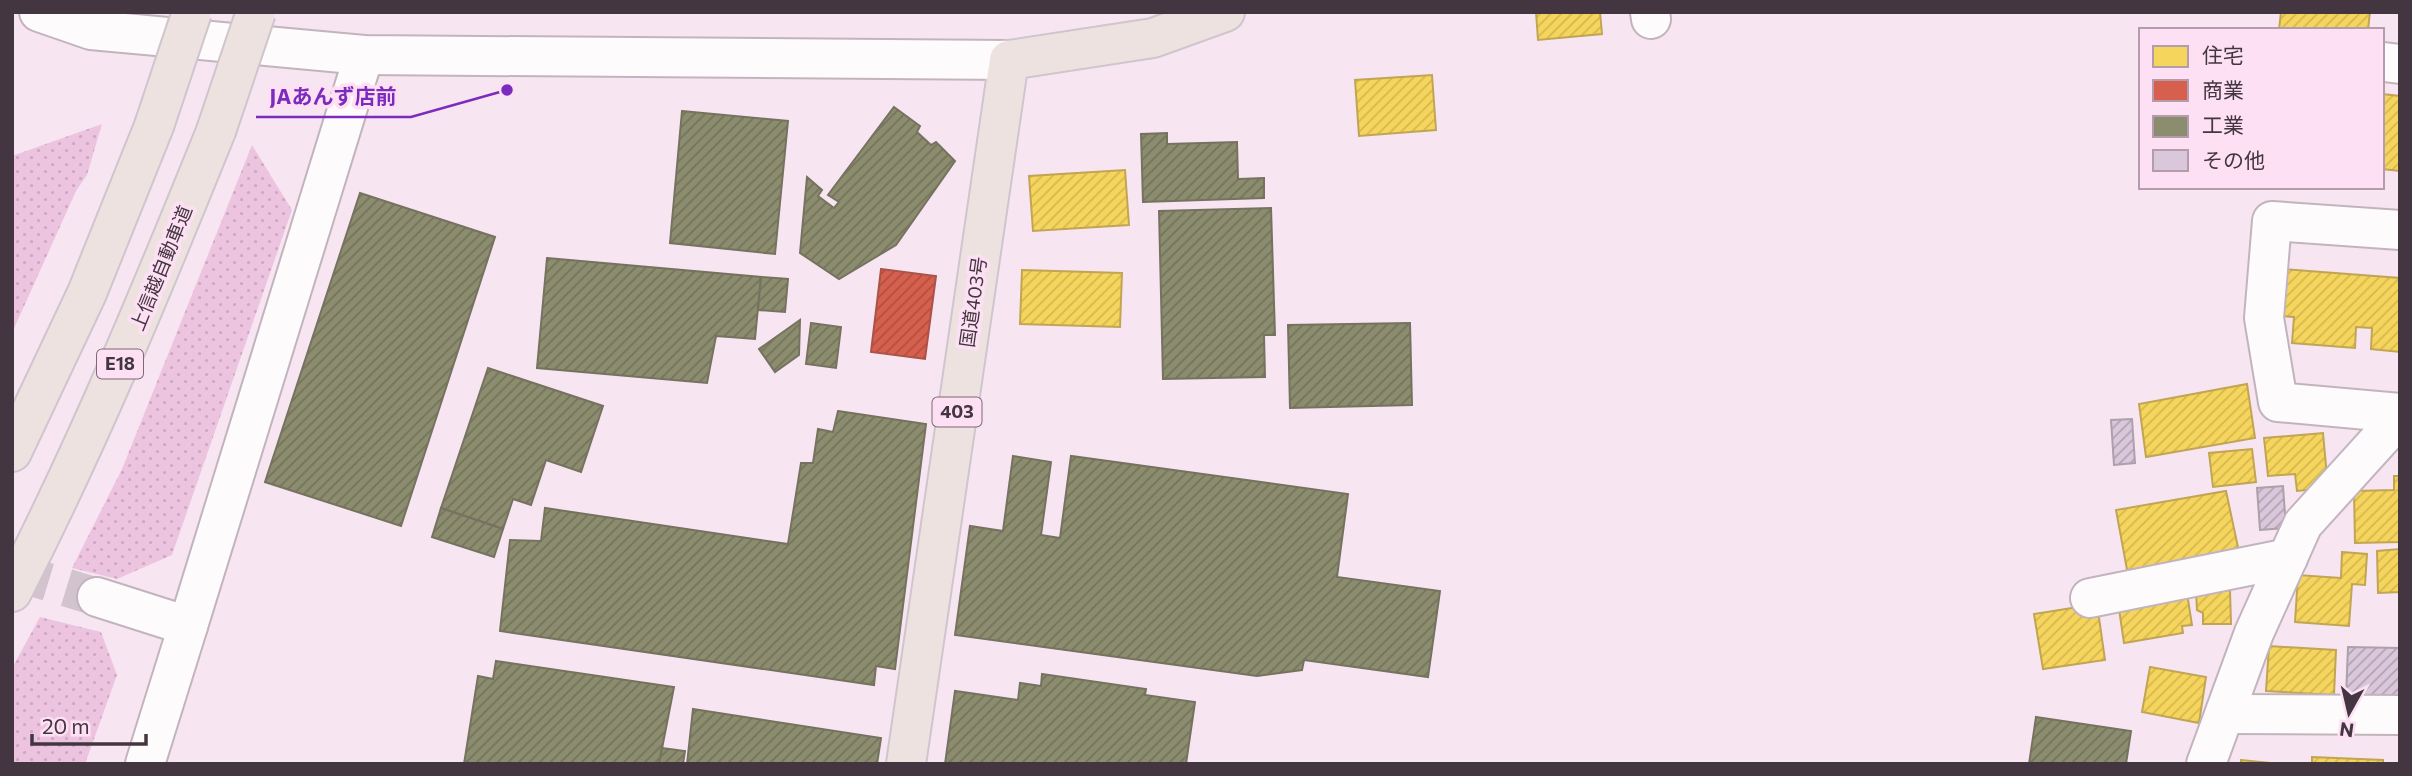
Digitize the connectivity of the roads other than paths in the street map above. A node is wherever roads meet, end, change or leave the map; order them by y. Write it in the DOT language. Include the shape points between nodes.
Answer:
graph roads {
  1 [pos="192,12"];
  2 [pos="256,12"];
  3 [pos="1225,12"];
  4 [pos="46,13"];
  5 [pos="364,55"];
  6 [pos="1009,60"];
  7 [pos="2400,230"];
  8 [pos="2400,415"];
  9 [pos="12,453"];
  10 [pos="2288,558"];
  11 [pos="12,592"];
  12 [pos="97,597"];
  13 [pos="2091,598"];
  14 [pos="188,626"];
  15 [pos="2224,714"];
  16 [pos="2400,715"];
  17 [pos="145,764"];
  18 [pos="906,764"];
  19 [pos="2206,764"];
  1 -- 9 [label="highway, bridge" via="154,126 87,293"];
  2 -- 11 [label="highway, 上信越自動車道 / E18, bridge" via="216,131 139,324 57,506"];
  3 -- 6 [label="highway" via="1153,38"];
  4 -- 5 [label="street" via="91,30"];
  5 -- 6 [label="street"];
  5 -- 14 [label="street"];
  6 -- 18 [label="highway, 国道403号 / 403"];
  7 -- 8 [label="street" via="2272,221 2264,318 2278,402"];
  8 -- 10 [label="street" via="2303,524"];
  10 -- 13 [label="street"];
  10 -- 15 [label="street"];
  12 -- 14 [label="street"];
  14 -- 17 [label="street"];
  15 -- 16 [label="street"];
  15 -- 19 [label="street"];
}
